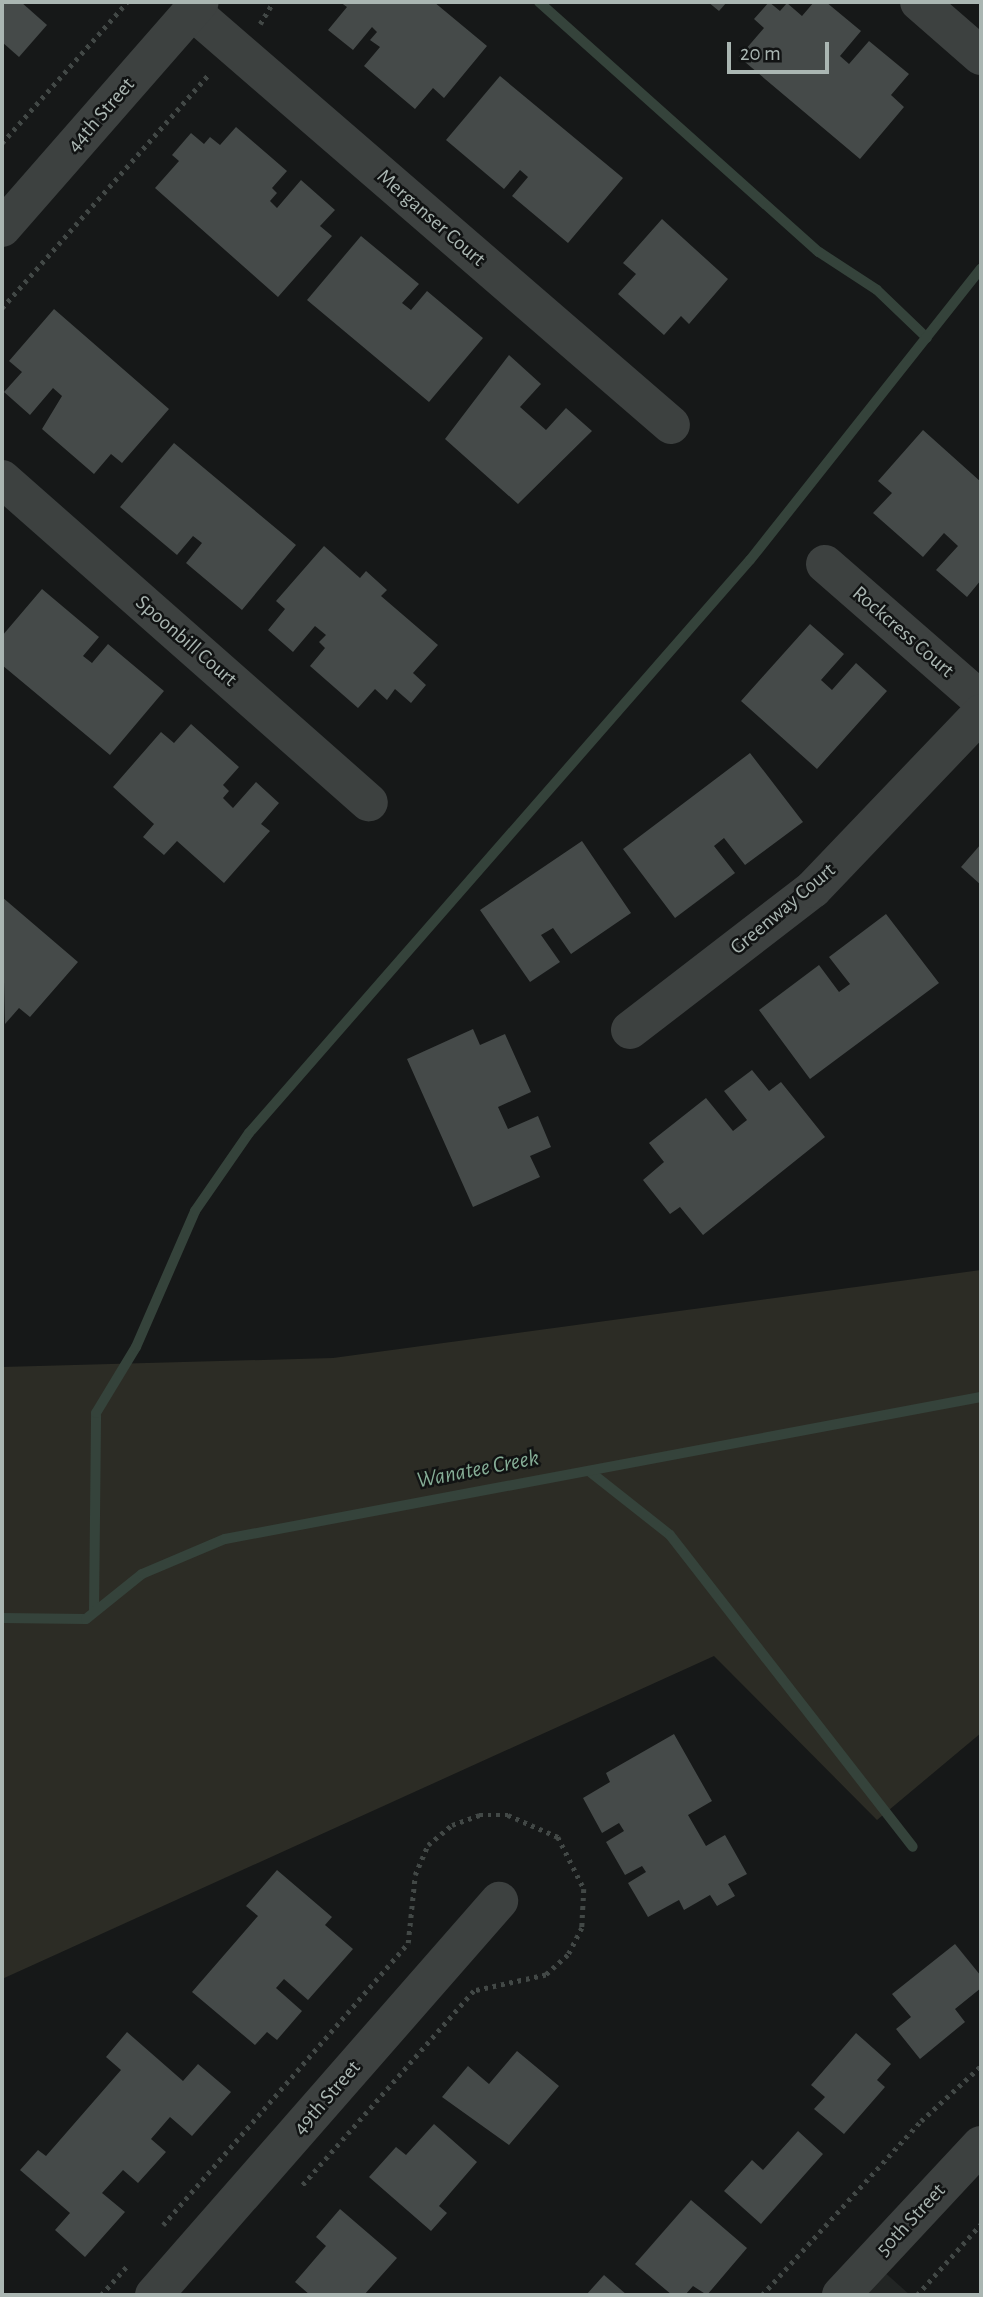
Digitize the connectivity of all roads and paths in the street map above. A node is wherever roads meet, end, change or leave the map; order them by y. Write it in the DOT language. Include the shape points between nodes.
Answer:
graph roads {
  1 [pos="127,2"];
  2 [pos="273,2"];
  3 [pos="919,2"];
  4 [pos="196,6"];
  5 [pos="258,28"];
  6 [pos="981,56"];
  7 [pos="221,66"];
  8 [pos="2,143"];
  9 [pos="2,228"];
  10 [pos="2,308"];
  11 [pos="671,425"];
  12 [pos="2,479"];
  13 [pos="825,564"];
  14 [pos="981,700"];
  15 [pos="981,713"];
  16 [pos="369,802"];
  17 [pos="630,1030"];
  18 [pos="499,1901"];
  19 [pos="981,2066"];
  20 [pos="981,2146"];
  21 [pos="981,2224"];
  22 [pos="154,2295"];
  23 [pos="762,2295"];
  24 [pos="841,2295"];
  25 [pos="917,2295"];
  1 -- 8 [label="path"];
  2 -- 5 [label="path"];
  3 -- 6 [label="street"];
  4 -- 9 [label="street, 44th Street"];
  4 -- 11 [label="street, Merganser Court"];
  7 -- 10 [label="path"];
  12 -- 16 [label="street, Spoonbill Court"];
  13 -- 14 [label="street, Rockcress Court"];
  15 -- 17 [label="street, Greenway Court" via="813,889"];
  18 -- 22 [label="street, 49th Street"];
  19 -- 23 [label="path" via="921,2121"];
  20 -- 24 [label="street, 50th Street"];
  21 -- 25 [label="path"];
}
